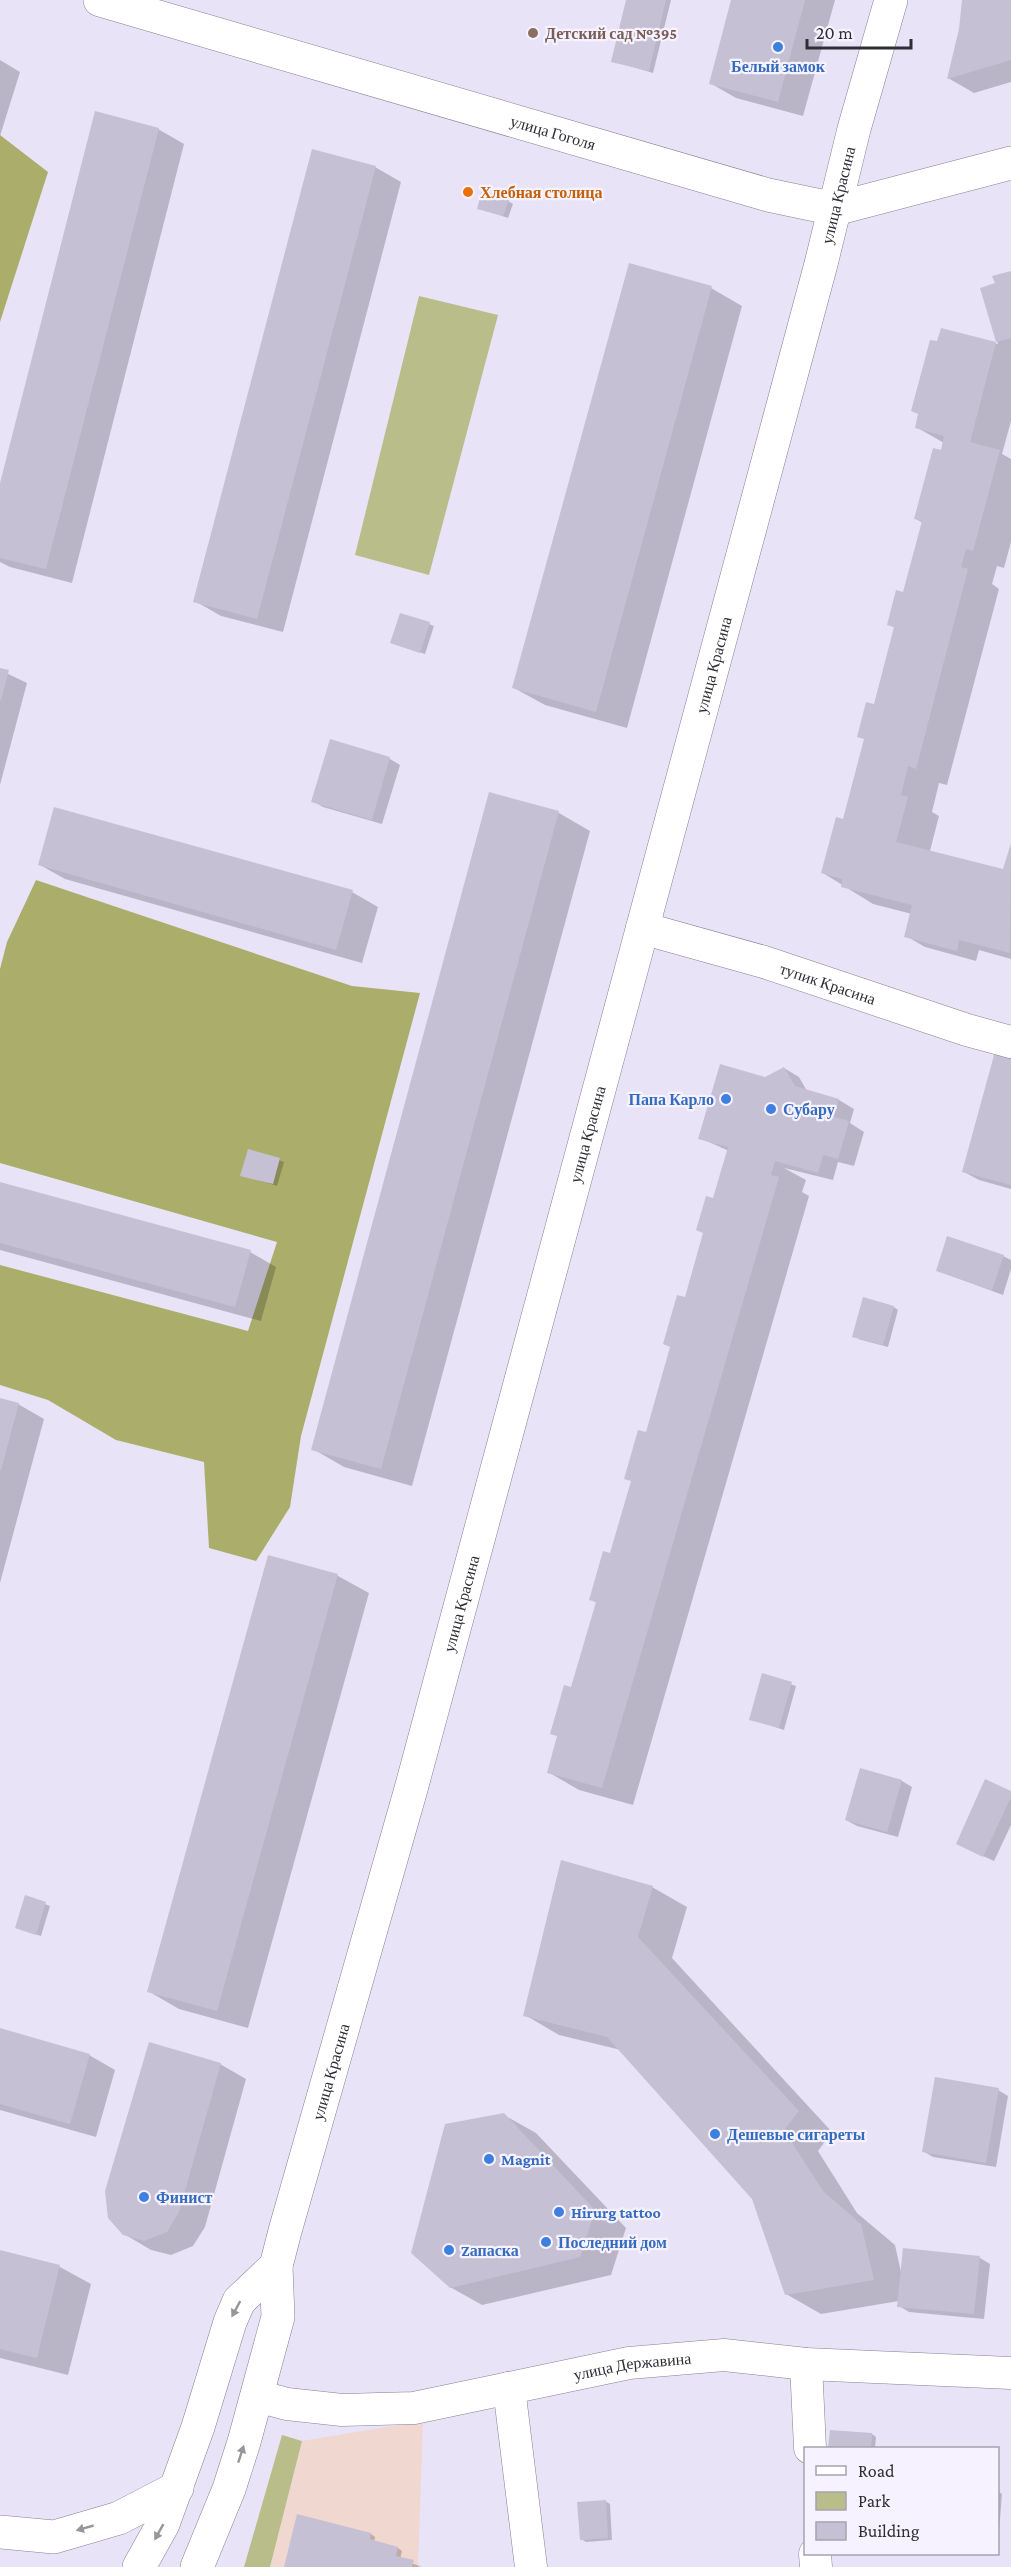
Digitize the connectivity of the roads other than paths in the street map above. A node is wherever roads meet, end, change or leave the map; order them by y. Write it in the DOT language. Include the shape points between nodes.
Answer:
graph roads {
  1 [pos="100,0"];
  2 [pos="891,0"];
  3 [pos="1011,162"];
  4 [pos="835,209"];
  5 [pos="642,928"];
  6 [pos="1011,1042"];
  7 [pos="276,2266"];
  8 [pos="806,2364"];
  9 [pos="1011,2373"];
  10 [pos="509,2388"];
  11 [pos="257,2396"];
  12 [pos="810,2447"];
  13 [pos="177,2487"];
  14 [pos="229,2489"];
  15 [pos="0,2532"];
  16 [pos="139,2567"];
  17 [pos="196,2567"];
  18 [pos="224,2567"];
  19 [pos="531,2567"];
  1 -- 4 [label="main road, улица Гоголя" via="768,195"];
  2 -- 4 [label="main road, улица Красина"];
  3 -- 4 [label="main road, улица Гоголя"];
  4 -- 5 [label="main road, улица Красина"];
  5 -- 6 [label="street, тупик Красина" via="764,962"];
  5 -- 7 [label="main road, улица Красина" via="411,1789"];
  7 -- 11 [label="main road, улица Красина" via="279,2317"];
  7 -- 13 [label="main road, one-way" via="239,2301"];
  8 -- 9 [label="street, улица Державина"];
  8 -- 10 [label="street, улица Державина" via="723,2355 629,2363"];
  8 -- 12 [label="street"];
  10 -- 11 [label="street, улица Державина" via="414,2408 342,2410 287,2404"];
  10 -- 19 [label="street"];
  14 -- 11 [label="main road, улица Красина, one-way"];
  13 -- 15 [label="main road, one-way" via="119,2518 54,2536"];
  13 -- 16 [label="main road, one-way" via="163,2524"];
  14 -- 17 [label="main road, улица Красина"];
  14 -- 18 [label="main road"];
}
